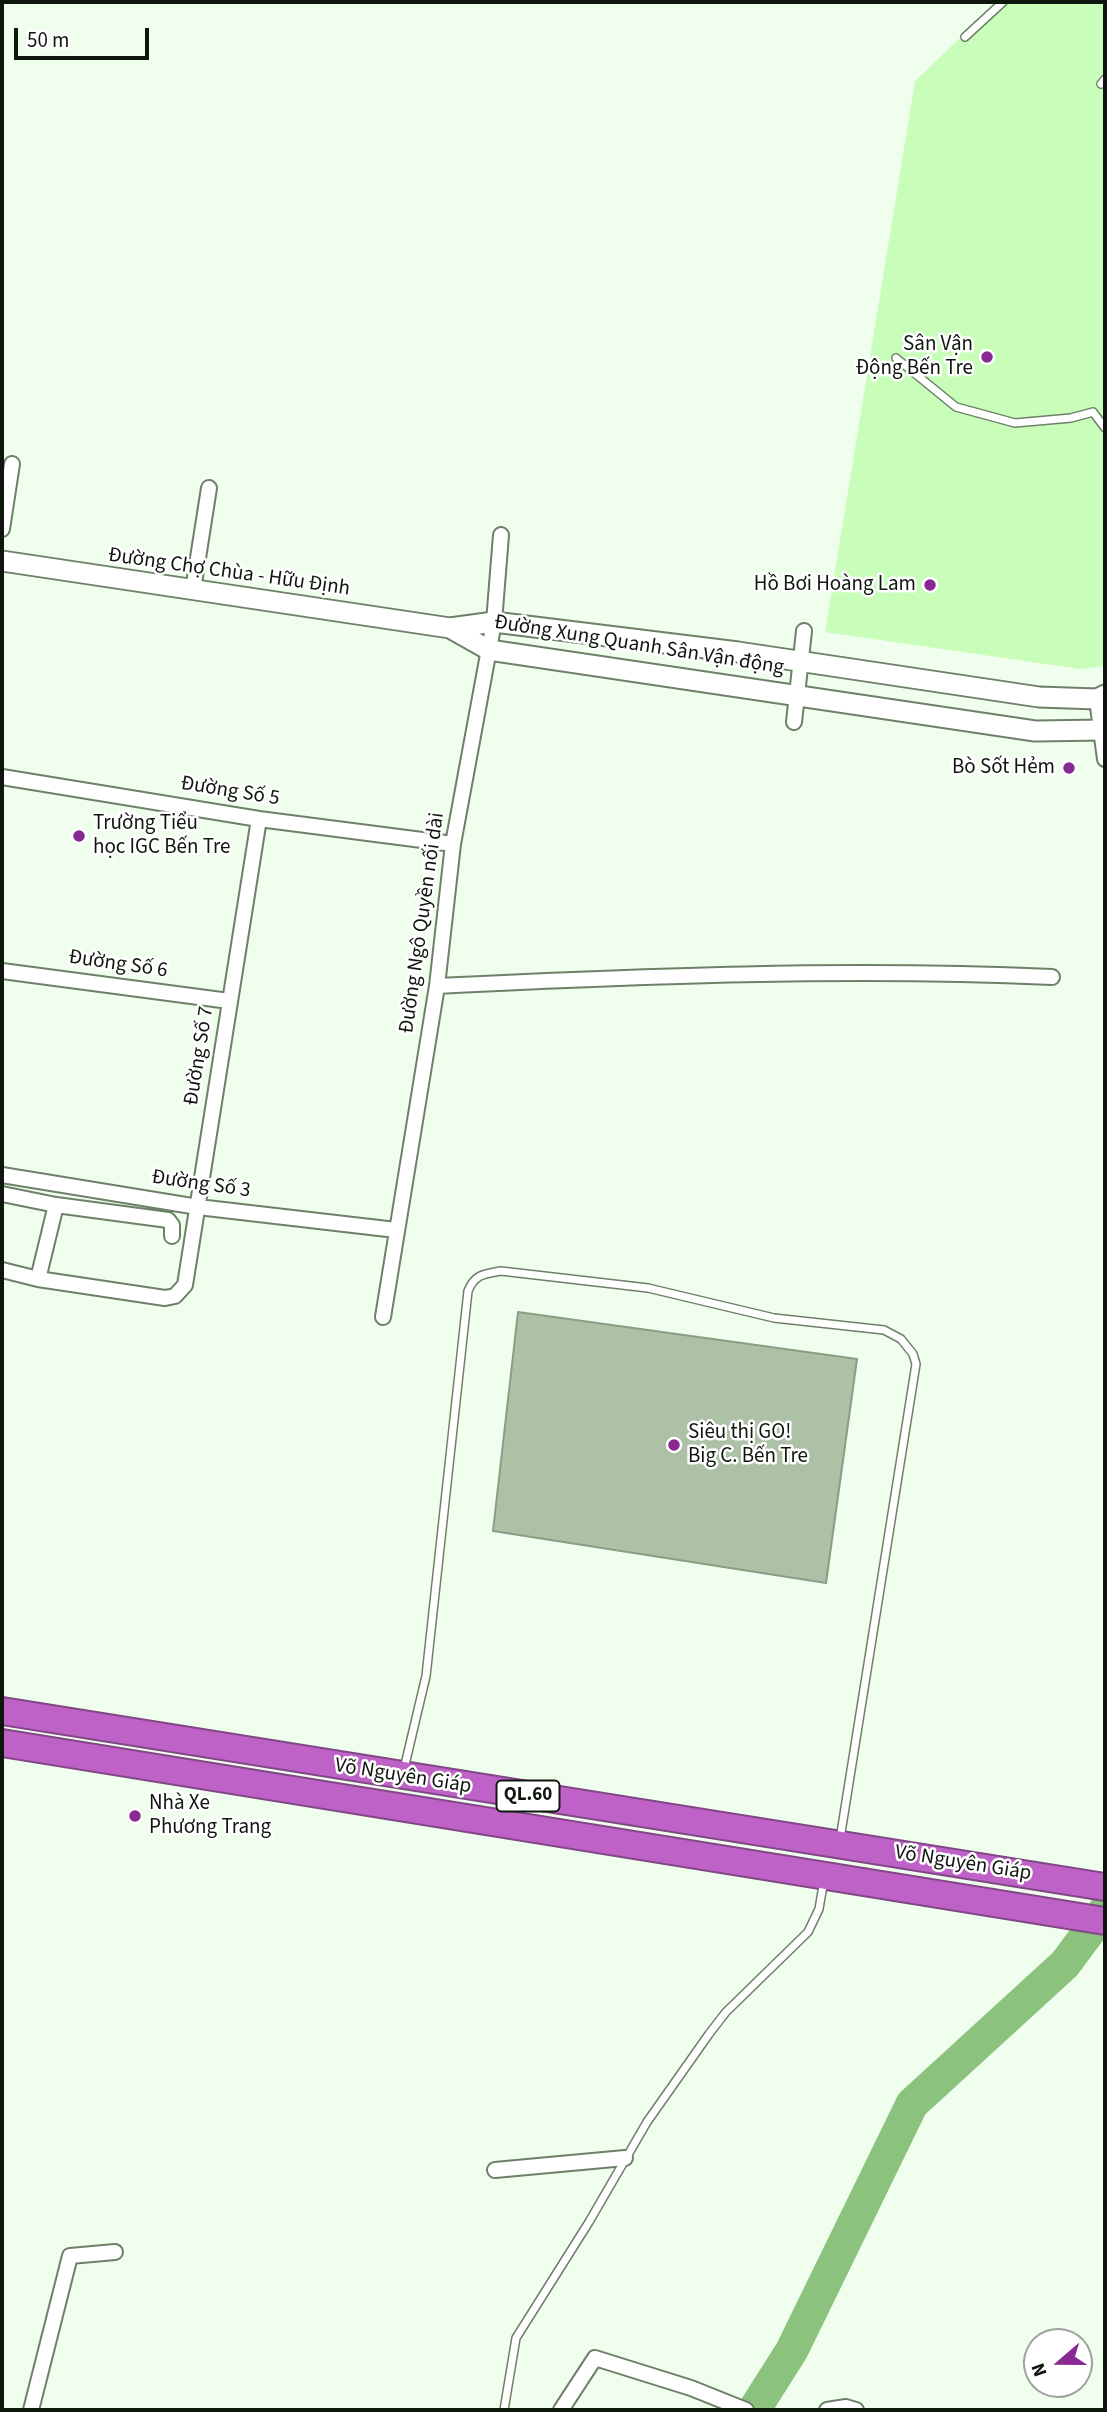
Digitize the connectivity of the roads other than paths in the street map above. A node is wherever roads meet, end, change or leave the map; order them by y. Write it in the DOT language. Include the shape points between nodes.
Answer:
graph roads {
  1 [pos="1003,2"];
  2 [pos="965,37"];
  3 [pos="896,358"];
  4 [pos="1105,428"];
  5 [pos="12,464"];
  6 [pos="209,488"];
  7 [pos="2,529"];
  8 [pos="501,535"];
  9 [pos="2,561"];
  10 [pos="193,590"];
  11 [pos="494,622"];
  12 [pos="450,628"];
  13 [pos="804,631"];
  14 [pos="489,650"];
  15 [pos="801,661"];
  16 [pos="797,693"];
  17 [pos="1101,697"];
  18 [pos="794,722"];
  19 [pos="1103,730"];
  20 [pos="1105,759"];
  21 [pos="2,777"];
  22 [pos="259,819"];
  23 [pos="453,844"];
  24 [pos="2,971"];
  25 [pos="1052,977"];
  26 [pos="437,986"];
  27 [pos="229,1001"];
  28 [pos="2,1175"];
  29 [pos="2,1194"];
  30 [pos="56,1205"];
  31 [pos="198,1207"];
  32 [pos="396,1230"];
  33 [pos="172,1236"];
  34 [pos="2,1270"];
  35 [pos="38,1279"];
  36 [pos="383,1317"];
  37 [pos="2,1711"];
  38 [pos="159,1739"];
  39 [pos="2,1743"];
  40 [pos="154,1767"];
  41 [pos="402,1776"];
  42 [pos="839,1844"];
  43 [pos="825,1875"];
  44 [pos="1105,1887"];
  45 [pos="1105,1921"];
  46 [pos="625,2158"];
  47 [pos="495,2170"];
  48 [pos="115,2252"];
  49 [pos="31,2410"];
  50 [pos="504,2410"];
  51 [pos="561,2410"];
  52 [pos="746,2410"];
  53 [pos="827,2410"];
  54 [pos="856,2410"];
  1 -- 2 [label="lane"];
  3 -- 4 [label="lane" via="956,407 1015,424 1093,412"];
  5 -- 7 [label="street"];
  6 -- 10 [label="street"];
  8 -- 11 [label="street, Đường Ngô Quyền nối dài"];
  9 -- 10 [label="street, Đường Chợ Chùa - Hữu Định"];
  10 -- 12 [label="street, Đường Chợ Chùa - Hữu Định"];
  11 -- 12 [label="street, Đường Xung Quanh Sân Vận động"];
  11 -- 14 [label="street, Đường Ngô Quyền nối dài"];
  11 -- 15 [label="street, Đường Xung Quanh Sân Vận động"];
  12 -- 14 [label="street, Đường Xung Quanh Sân Vận động"];
  13 -- 15 [label="street"];
  14 -- 16 [label="street, Đường Xung Quanh Sân Vận động"];
  14 -- 23 [label="street, Đường Ngô Quyền nối dài"];
  15 -- 16 [label="street"];
  15 -- 17 [label="street, Đường Xung Quanh Sân Vận động" via="1039,697"];
  16 -- 18 [label="street"];
  16 -- 19 [label="street, Đường Xung Quanh Sân Vận động" via="1035,731"];
  17 -- 19 [label="street"];
  19 -- 20 [label="street"];
  21 -- 22 [label="street, Đường Số 5"];
  22 -- 23 [label="street, Đường Số 5"];
  22 -- 27 [label="street, Đường Số 7"];
  23 -- 26 [label="street, Đường Ngô Quyền nối dài"];
  24 -- 27 [label="street, Đường Số 6"];
  25 -- 26 [label="street" via="947,972"];
  26 -- 32 [label="street, Đường Ngô Quyền nối dài"];
  27 -- 31 [label="street, Đường Số 7"];
  28 -- 31 [label="street, Đường Số 3"];
  29 -- 30 [label="street"];
  30 -- 33 [label="street" via="168,1220"];
  30 -- 35 [label="street"];
  31 -- 32 [label="street, Đường Số 3"];
  31 -- 35 [label="street, Đường Số 7" via="185,1285 175,1296"];
  32 -- 36 [label="street, Đường Ngô Quyền nối dài"];
  34 -- 35 [label="street"];
  37 -- 38 [label="highway, Võ Nguyên Giáp / QL.60"];
  38 -- 40 [label="highway"];
  38 -- 41 [label="highway, Võ Nguyên Giáp / QL.60"];
  39 -- 40 [label="highway, Võ Nguyên Giáp / QL.60"];
  40 -- 43 [label="highway, Võ Nguyên Giáp / QL.60"];
  41 -- 42 [label="highway, Võ Nguyên Giáp / QL.60"];
  41 -- 42 [label="lane" via="426,1675 468,1291 479,1274 501,1271 648,1288 774,1318 884,1330 901,1339 913,1354 916,1364"];
  42 -- 44 [label="highway, Võ Nguyên Giáp / QL.60"];
  43 -- 45 [label="highway, Võ Nguyên Giáp / QL.60"];
  43 -- 46 [label="lane" via="819,1909 808,1932 726,2012"];
  46 -- 47 [label="street"];
  46 -- 50 [label="lane" via="516,2338"];
  48 -- 49 [label="street" via="70,2256"];
  51 -- 52 [label="street" via="595,2358"];
  53 -- 54 [label="street"];
}
